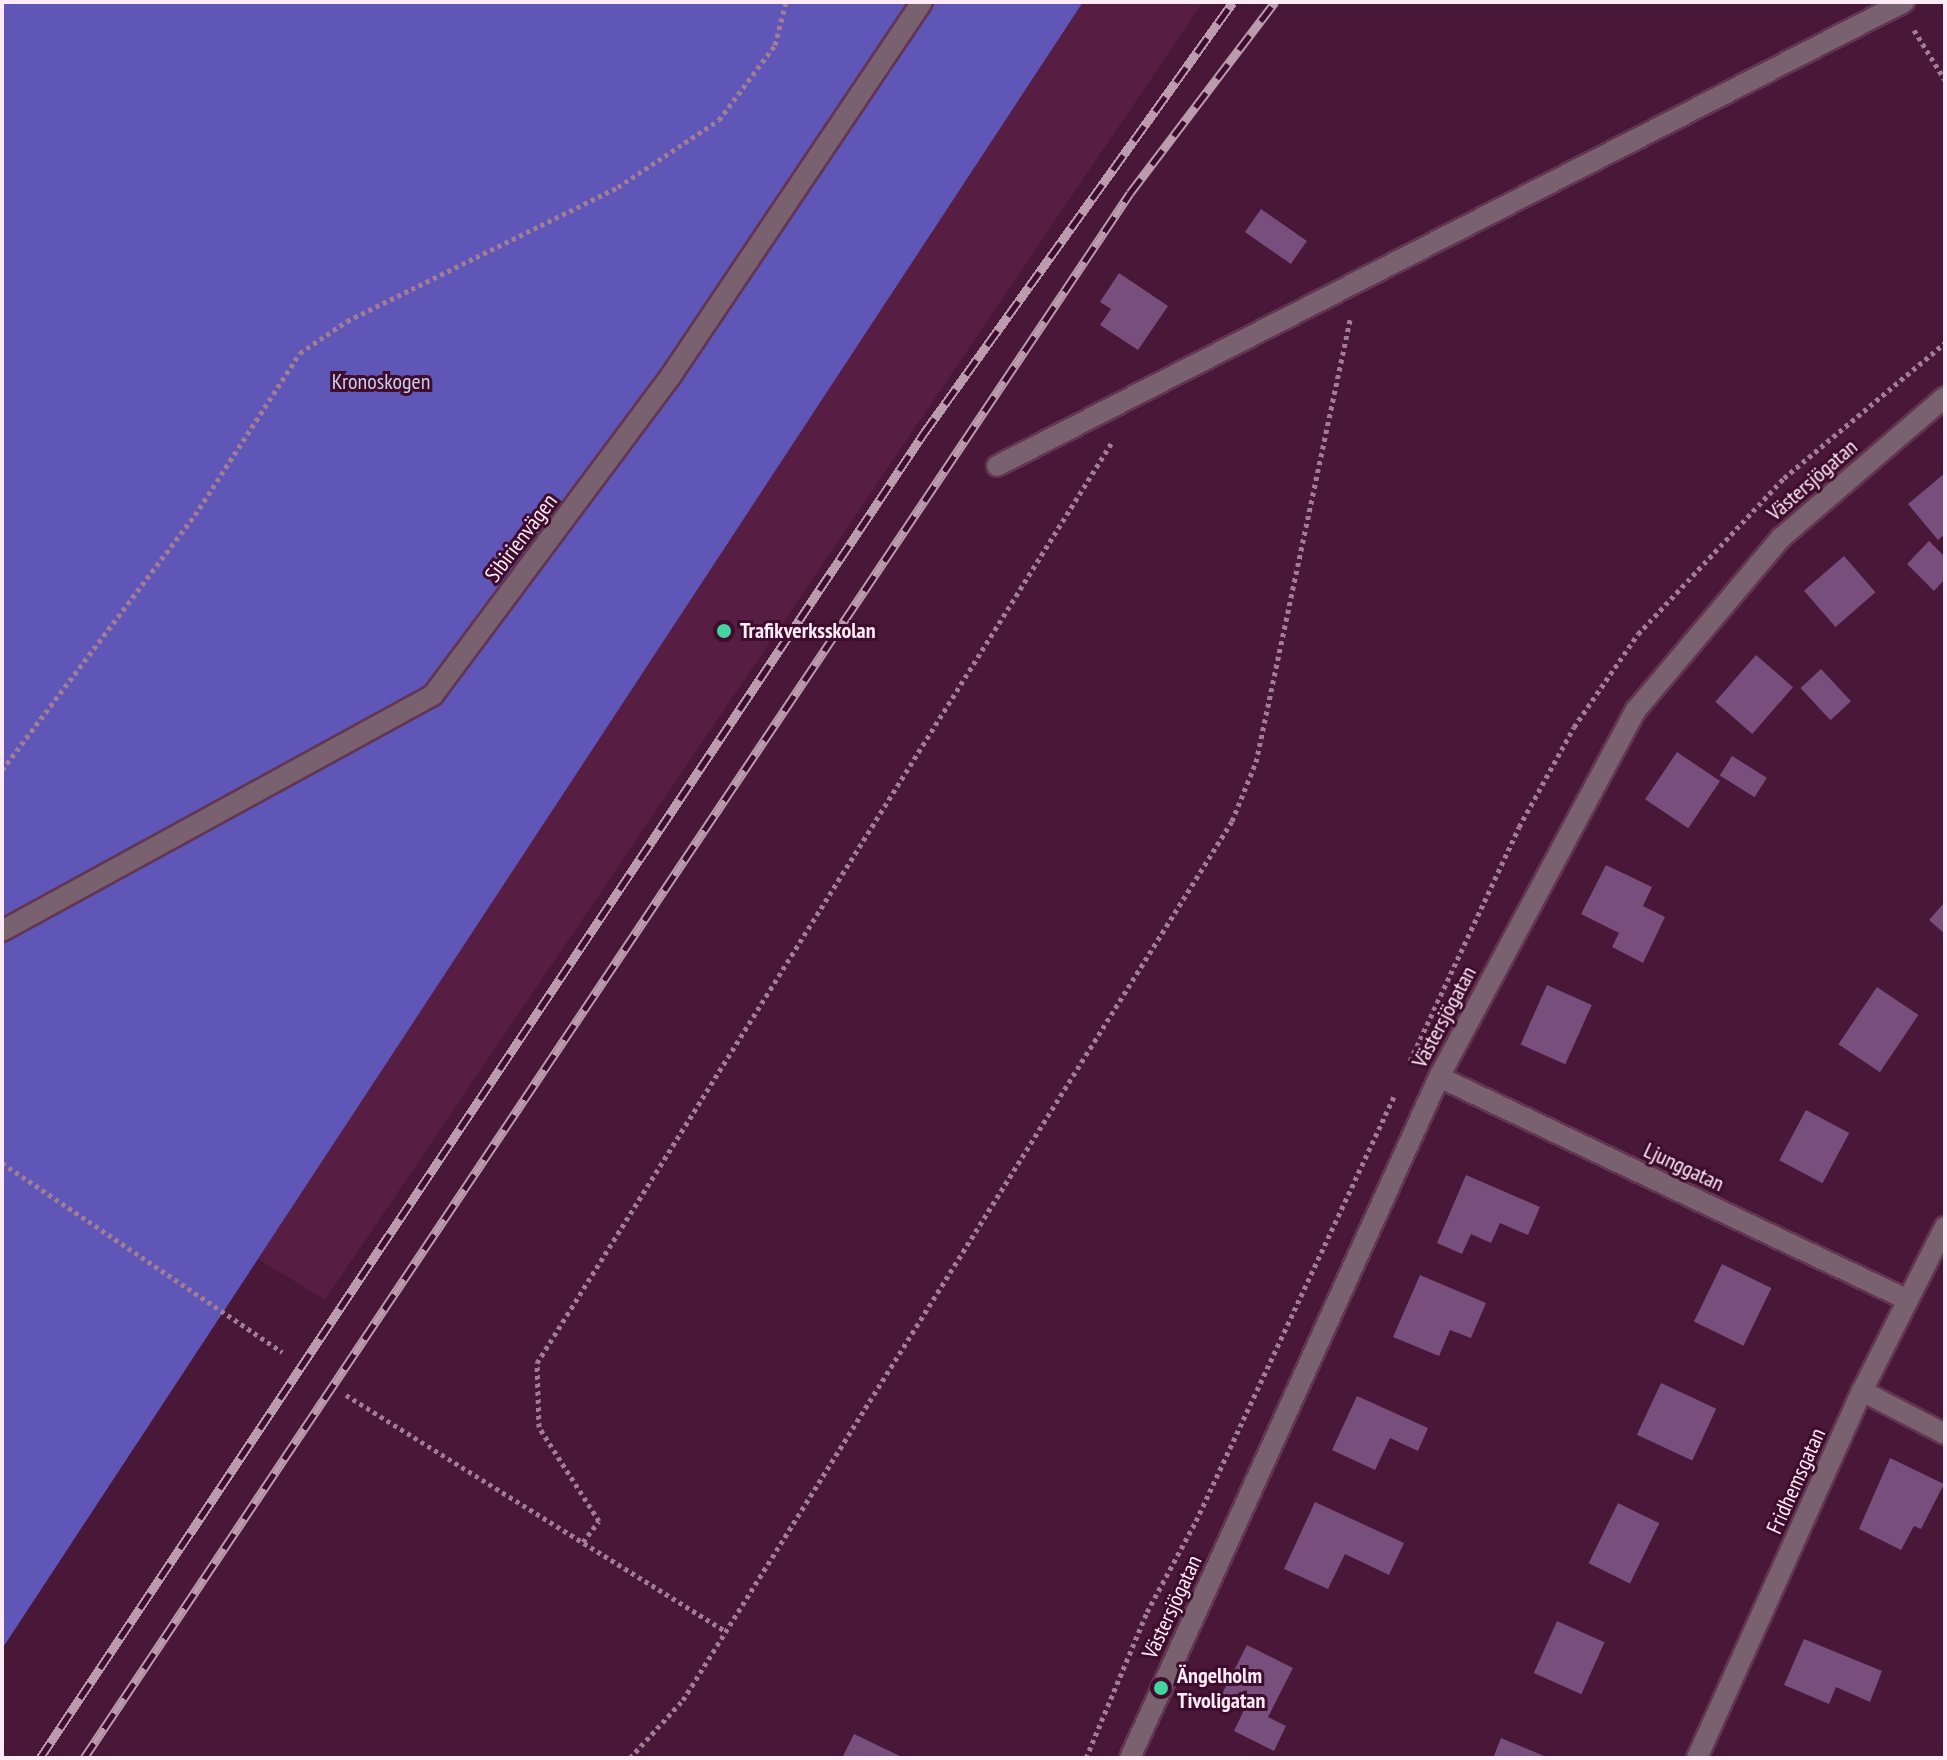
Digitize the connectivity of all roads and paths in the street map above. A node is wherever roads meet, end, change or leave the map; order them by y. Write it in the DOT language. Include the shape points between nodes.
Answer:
graph roads {
  1 [pos="786,2"];
  2 [pos="922,2"];
  3 [pos="1902,3"];
  4 [pos="1945,80"];
  5 [pos="1358,279"];
  6 [pos="1136,394"];
  7 [pos="1945,397"];
  8 [pos="997,466"];
  9 [pos="2,770"];
  10 [pos="2,931"];
  11 [pos="1439,1077"];
  12 [pos="2,1163"];
  13 [pos="1945,1227"];
  14 [pos="1908,1300"];
  15 [pos="282,1352"];
  16 [pos="1862,1391"];
  17 [pos="346,1395"];
  18 [pos="1945,1434"];
  19 [pos="583,1542"];
  20 [pos="724,1630"];
  21 [pos="630,1758"];
  22 [pos="1130,1758"];
  23 [pos="1697,1758"];
  1 -- 9 [label="path" via="775,45 719,120 618,187 347,321 300,353 195,515"];
  2 -- 10 [label="street, Sibirienvägen" via="672,374 433,695"];
  3 -- 4 [label="path"];
  3 -- 5 [label="street"];
  5 -- 6 [label="street"];
  5 -- 20 [label="path" via="1256,762 1237,811"];
  6 -- 8 [label="street"];
  6 -- 19 [label="path" via="1121,428 537,1363 539,1427 599,1521"];
  7 -- 11 [label="street, Västersjögatan" via="1781,538 1636,710"];
  11 -- 14 [label="street, Ljunggatan"];
  11 -- 22 [label="street, Västersjögatan"];
  12 -- 15 [label="path"];
  13 -- 14 [label="street, Fridhemsgatan"];
  14 -- 16 [label="street, Fridhemsgatan"];
  16 -- 18 [label="street"];
  16 -- 23 [label="street, Fridhemsgatan"];
  17 -- 19 [label="path"];
  19 -- 20 [label="path"];
  20 -- 21 [label="path" via="683,1700"];
}
